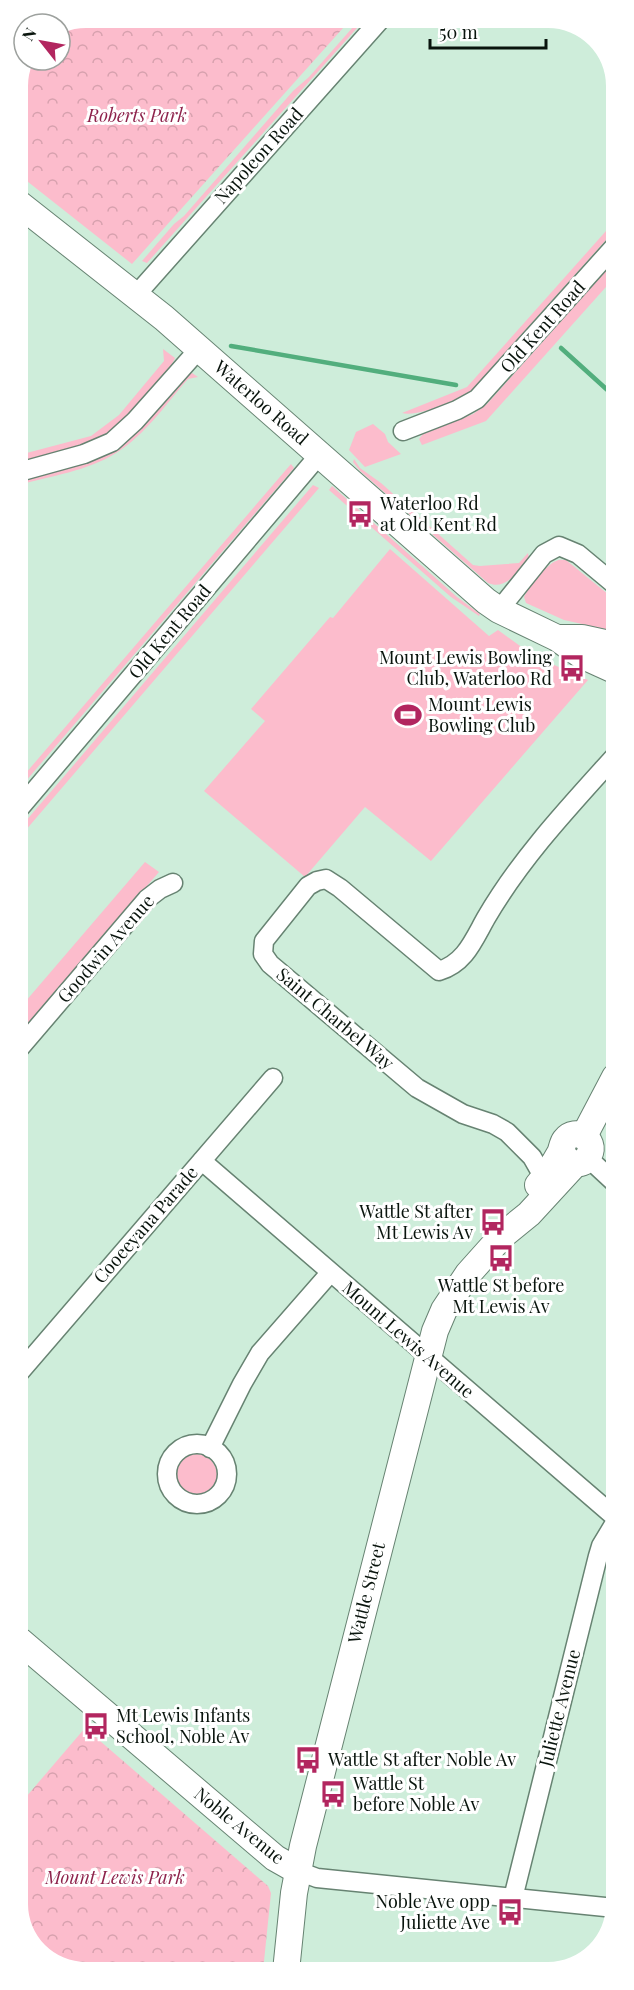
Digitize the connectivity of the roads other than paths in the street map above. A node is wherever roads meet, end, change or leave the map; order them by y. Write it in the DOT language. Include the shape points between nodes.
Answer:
graph roads {
  1 [pos="373,29"];
  2 [pos="28,210"];
  3 [pos="606,256"];
  4 [pos="136,295"];
  5 [pos="199,349"];
  6 [pos="403,431"];
  7 [pos="320,454"];
  8 [pos="28,470"];
  9 [pos="606,577"];
  10 [pos="499,610"];
  11 [pos="557,638"];
  12 [pos="606,643"];
  13 [pos="606,666"];
  14 [pos="606,766"];
  15 [pos="28,798"];
  16 [pos="173,883"];
  17 [pos="28,1038"];
  18 [pos="273,1078"];
  19 [pos="606,1095"];
  20 [pos="577,1152"];
  21 [pos="202,1161"];
  22 [pos="606,1176"];
  23 [pos="544,1178"];
  24 [pos="501,1236"];
  25 [pos="330,1272"];
  26 [pos="427,1356"];
  27 [pos="28,1363"];
  28 [pos="210,1448"];
  29 [pos="606,1511"];
  30 [pos="606,1537"];
  31 [pos="28,1648"];
  32 [pos="298,1871"];
  33 [pos="513,1898"];
  34 [pos="606,1907"];
  35 [pos="287,1961"];
  1 -- 4 [label="street, Napoleon Road"];
  2 -- 4 [label="main road, Waterloo Road"];
  3 -- 6 [label="street, Old Kent Road" via="477,399"];
  4 -- 5 [label="main road, Waterloo Road"];
  5 -- 7 [label="main road, Waterloo Road"];
  5 -- 8 [label="street" via="111,442"];
  7 -- 10 [label="main road, Waterloo Road"];
  7 -- 15 [label="street, Old Kent Road"];
  9 -- 10 [label="street" via="578,554 560,546 544,554"];
  10 -- 11 [label="main road, Waterloo Road"];
  11 -- 12 [label="main road, Waterloo Road"];
  11 -- 13 [label="main road, Waterloo Road"];
  14 -- 23 [label="street, Saint Charbel Way" via="521,863 469,950 447,969 439,971 326,879 308,886 263,945 263,954 270,963 389,1065 434,1099 507,1132 532,1157"];
  16 -- 17 [label="street, Goodwin Avenue" via="147,899"];
  18 -- 21 [label="street, Cooeeyana Parade"];
  19 -- 20 [label="main road, Wattle Street"];
  20 -- 22 [label="street"];
  20 -- 23 [label="main road, Wattle Street"];
  20 -- 24 [label="main road, Wattle Street" via="529,1214"];
  21 -- 25 [label="street, Mount Lewis Avenue"];
  21 -- 27 [label="street, Cooeeyana Parade"];
  23 -- 24 [label="main road, Wattle Street" via="514,1212"];
  24 -- 26 [label="main road, Wattle Street" via="444,1310"];
  25 -- 26 [label="street, Mount Lewis Avenue"];
  25 -- 28 [label="street" via="260,1353"];
  26 -- 29 [label="street, Mount Lewis Avenue"];
  26 -- 32 [label="main road, Wattle Street"];
  30 -- 33 [label="street, Juliette Avenue" via="598,1556"];
  31 -- 32 [label="main road, Noble Avenue" via="275,1858"];
  32 -- 33 [label="street, Noble Avenue" via="317,1878"];
  32 -- 35 [label="main road, Wattle Street"];
  33 -- 34 [label="street, Noble Avenue"];
}
